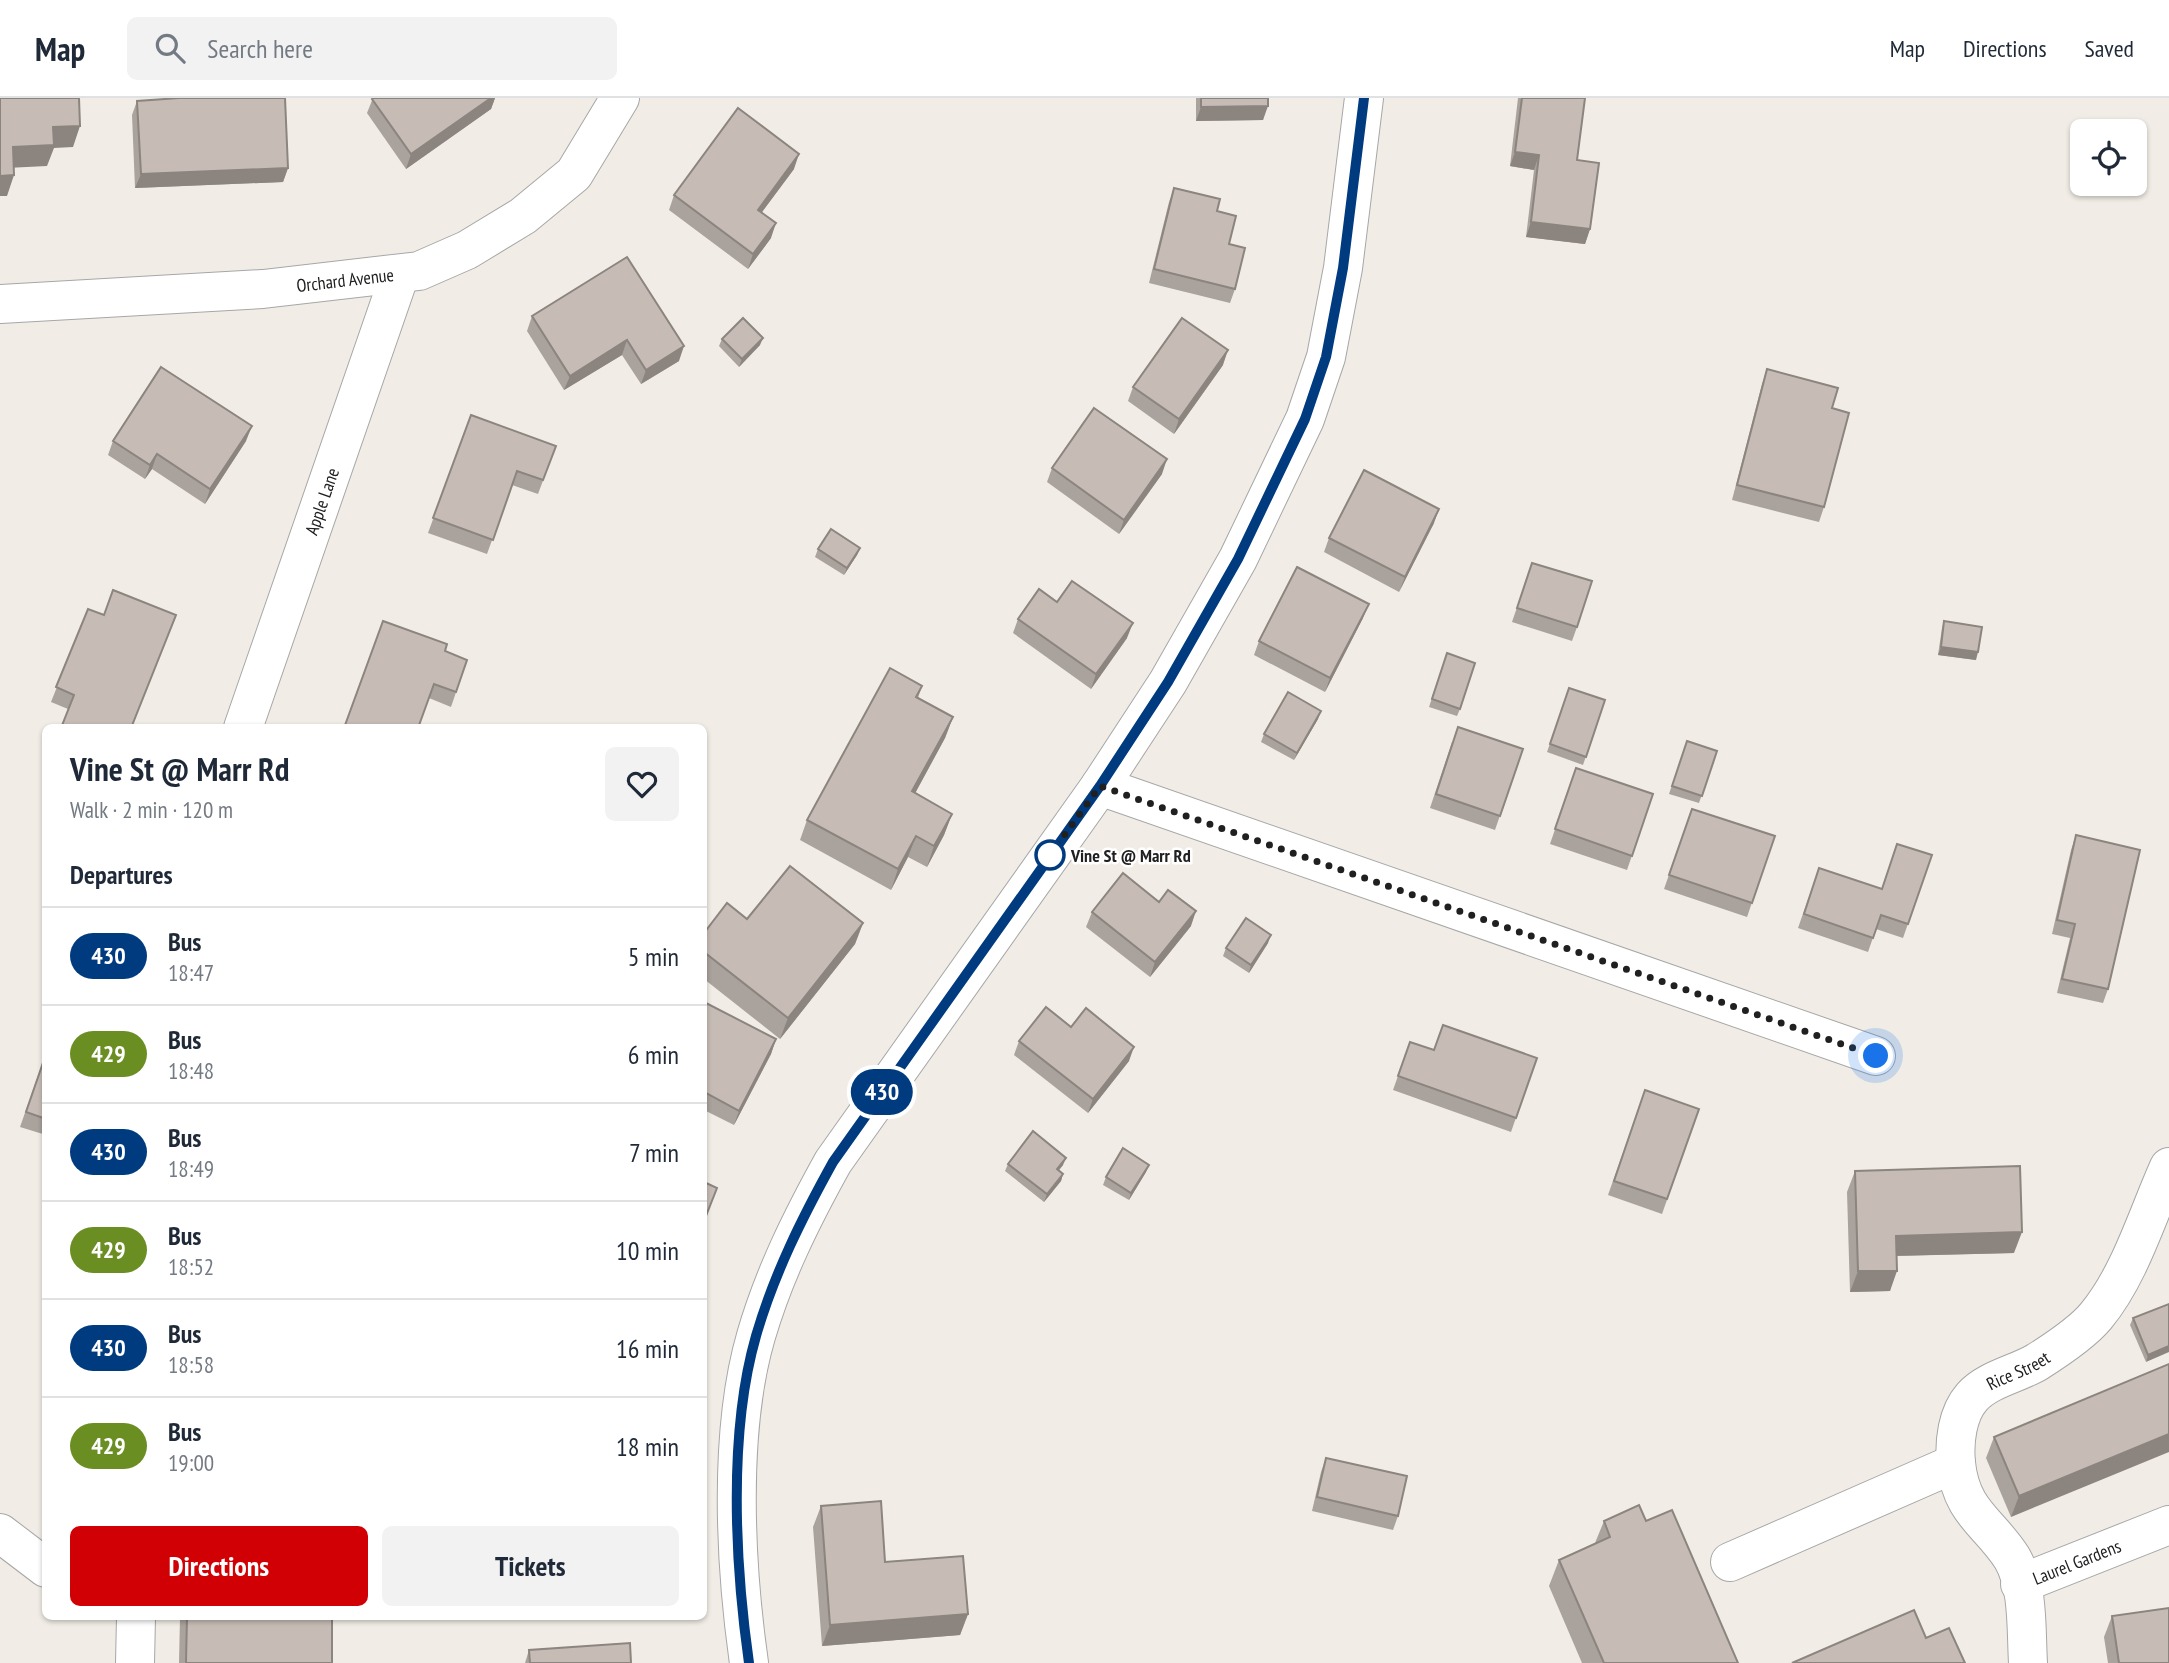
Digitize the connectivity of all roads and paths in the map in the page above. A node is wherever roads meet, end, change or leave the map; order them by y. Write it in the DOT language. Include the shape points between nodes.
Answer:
graph roads {
  1 [pos="620,98"];
  2 [pos="1364,98"];
  3 [pos="400,274"];
  4 [pos="0,304"];
  5 [pos="244,724"];
  6 [pos="1100,786"];
  7 [pos="1876,1056"];
  8 [pos="2169,1167"];
  9 [pos="1956,1463"];
  10 [pos="2169,1525"];
  11 [pos="0,1533"];
  12 [pos="1730,1562"];
  13 [pos="42,1565"];
  14 [pos="2020,1584"];
  15 [pos="136,1620"];
  16 [pos="135,1663"];
  17 [pos="749,1663"];
  18 [pos="2028,1663"];
  1 -- 3 [label="street, Orchard Avenue" via="574,174 523,216 467,250 419,271"];
  2 -- 6 [label="street" via="1341,280 1326,357 1305,419 1238,559 1168,682"];
  3 -- 4 [label="street, Orchard Avenue" via="263,289"];
  3 -- 5 [label="street, Apple Lane"];
  6 -- 7 [label="street"];
  6 -- 17 [label="street" via="833,1162 776,1276 755,1338 739,1455 739,1593"];
  8 -- 9 [label="street, Rice Street" via="2117,1284 2095,1317 2036,1362 1972,1397 1958,1423"];
  9 -- 12 [label="street"];
  9 -- 14 [label="street, Rice Street" via="1963,1494 2012,1559"];
  10 -- 14 [label="street, Laurel Gardens"];
  11 -- 13 [label="street"];
  14 -- 18 [label="street, Laurel Gardens"];
  15 -- 16 [label="street"];
}
